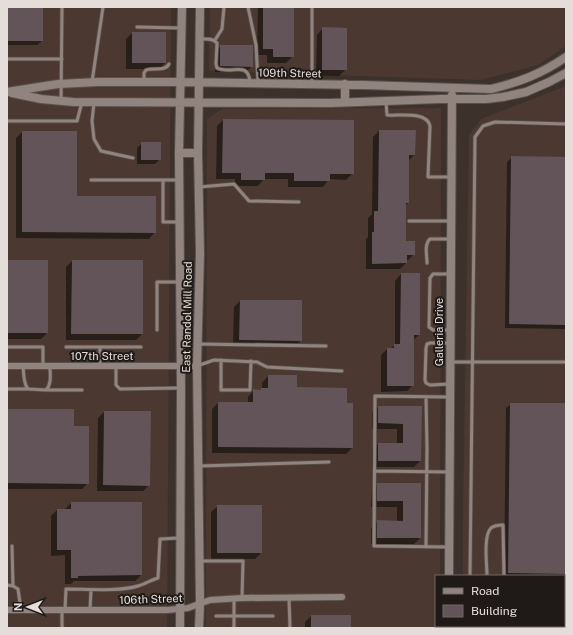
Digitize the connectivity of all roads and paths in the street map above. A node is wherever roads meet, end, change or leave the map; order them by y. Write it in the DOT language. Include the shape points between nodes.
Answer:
graph roads {
  1 [pos="62,7"];
  2 [pos="103,7"];
  3 [pos="182,7"];
  4 [pos="200,7"];
  5 [pos="224,7"];
  6 [pos="248,7"];
  7 [pos="312,7"];
  8 [pos="137,27"];
  9 [pos="182,28"];
  10 [pos="201,39"];
  11 [pos="215,40"];
  12 [pos="566,57"];
  13 [pos="7,59"];
  14 [pos="62,60"];
  15 [pos="169,64"];
  16 [pos="566,73"];
  17 [pos="92,82"];
  18 [pos="144,82"];
  19 [pos="181,82"];
  20 [pos="200,83"];
  21 [pos="254,83"];
  22 [pos="61,84"];
  23 [pos="312,84"];
  24 [pos="345,84"];
  25 [pos="452,88"];
  26 [pos="7,92"];
  27 [pos="7,98"];
  28 [pos="452,100"];
  29 [pos="61,101"];
  30 [pos="386,101"];
  31 [pos="82,102"];
  32 [pos="94,102"];
  33 [pos="180,102"];
  34 [pos="199,102"];
  35 [pos="345,102"];
  36 [pos="7,121"];
  37 [pos="566,124"];
  38 [pos="179,153"];
  39 [pos="198,153"];
  40 [pos="133,158"];
  41 [pos="452,177"];
  42 [pos="91,180"];
  43 [pos="163,180"];
  44 [pos="179,180"];
  45 [pos="199,187"];
  46 [pos="299,202"];
  47 [pos="408,221"];
  48 [pos="451,221"];
  49 [pos="180,222"];
  50 [pos="451,239"];
  51 [pos="427,263"];
  52 [pos="451,274"];
  53 [pos="180,282"];
  54 [pos="157,330"];
  55 [pos="450,330"];
  56 [pos="450,343"];
  57 [pos="198,344"];
  58 [pos="326,346"];
  59 [pos="7,347"];
  60 [pos="66,347"];
  61 [pos="100,347"];
  62 [pos="141,347"];
  63 [pos="221,360"];
  64 [pos="251,361"];
  65 [pos="450,362"];
  66 [pos="472,362"];
  67 [pos="566,362"];
  68 [pos="7,366"];
  69 [pos="24,366"];
  70 [pos="46,366"];
  71 [pos="100,366"];
  72 [pos="116,366"];
  73 [pos="181,366"];
  74 [pos="197,366"];
  75 [pos="342,371"];
  76 [pos="450,384"];
  77 [pos="181,388"];
  78 [pos="7,389"];
  79 [pos="28,389"];
  80 [pos="46,390"];
  81 [pos="82,390"];
  82 [pos="426,397"];
  83 [pos="450,397"];
  84 [pos="330,462"];
  85 [pos="198,466"];
  86 [pos="375,471"];
  87 [pos="426,472"];
  88 [pos="450,472"];
  89 [pos="181,538"];
  90 [pos="12,546"];
  91 [pos="426,547"];
  92 [pos="449,547"];
  93 [pos="199,561"];
  94 [pos="449,575"];
  95 [pos="470,575"];
  96 [pos="487,575"];
  97 [pos="504,575"];
  98 [pos="7,585"];
  99 [pos="13,586"];
  100 [pos="91,590"];
  101 [pos="242,598"];
  102 [pos="289,598"];
  103 [pos="342,598"];
  104 [pos="234,599"];
  105 [pos="200,603"];
  106 [pos="180,608"];
  107 [pos="64,609"];
  108 [pos="7,610"];
  109 [pos="22,610"];
  110 [pos="90,610"];
  111 [pos="216,616"];
  112 [pos="234,616"];
  113 [pos="273,616"];
  114 [pos="234,626"];
  115 [pos="62,628"];
  116 [pos="180,628"];
  117 [pos="199,628"];
  118 [pos="290,628"];
  1 -- 14 [label="lane"];
  2 -- 17 [label="lane"];
  3 -- 9 [label="street, East Randol Mill Road"];
  4 -- 10 [label="street, East Randol Mill Road"];
  5 -- 11 [label="lane" via="222,29"];
  6 -- 21 [label="lane" via="256,45"];
  7 -- 23 [label="lane"];
  8 -- 9 [label="lane"];
  9 -- 19 [label="street, East Randol Mill Road"];
  10 -- 11 [label="lane"];
  10 -- 20 [label="street, East Randol Mill Road"];
  11 -- 21 [label="lane" via="218,68 245,70"];
  12 -- 25 [label="street, 109th Street" via="547,70 511,84 491,89"];
  13 -- 14 [label="lane"];
  14 -- 22 [label="lane"];
  15 -- 18 [label="lane" via="165,68 146,70"];
  16 -- 28 [label="street" via="526,92 486,99"];
  17 -- 18 [label="street, 109th Street"];
  17 -- 22 [label="street, 109th Street"];
  18 -- 19 [label="street, 109th Street"];
  19 -- 20 [label="street, 109th Street"];
  19 -- 33 [label="street, East Randol Mill Road"];
  20 -- 21 [label="street, 109th Street"];
  20 -- 34 [label="street, East Randol Mill Road"];
  21 -- 23 [label="street, 109th Street"];
  22 -- 26 [label="street, 109th Street"];
  22 -- 29 [label="lane"];
  23 -- 24 [label="street, 109th Street"];
  24 -- 25 [label="street, 109th Street"];
  24 -- 35 [label="street"];
  25 -- 28 [label="street, Galleria Drive"];
  26 -- 27 [label="lane"];
  26 -- 29 [label="street"];
  28 -- 30 [label="street"];
  28 -- 41 [label="street, Galleria Drive"];
  29 -- 31 [label="street"];
  30 -- 35 [label="street"];
  30 -- 41 [label="lane" via="387,115 415,116 429,122 428,177"];
  31 -- 32 [label="street"];
  31 -- 36 [label="lane" via="77,121"];
  32 -- 33 [label="street"];
  32 -- 40 [label="lane" via="94,139 102,151"];
  33 -- 34 [label="street"];
  33 -- 38 [label="street, East Randol Mill Road"];
  34 -- 35 [label="street"];
  34 -- 39 [label="street, East Randol Mill Road"];
  37 -- 66 [label="lane" via="495,122 483,126 475,137"];
  38 -- 39 [label="street"];
  38 -- 44 [label="street, East Randol Mill Road"];
  39 -- 45 [label="street, East Randol Mill Road"];
  41 -- 48 [label="street, Galleria Drive"];
  42 -- 43 [label="lane"];
  43 -- 44 [label="lane"];
  43 -- 49 [label="lane" via="163,222"];
  44 -- 49 [label="street, East Randol Mill Road"];
  45 -- 46 [label="lane" via="234,184 249,201"];
  45 -- 57 [label="street, East Randol Mill Road"];
  47 -- 48 [label="lane"];
  48 -- 50 [label="street, Galleria Drive"];
  49 -- 53 [label="street, East Randol Mill Road"];
  50 -- 51 [label="lane" via="430,239 426,246"];
  50 -- 52 [label="street, Galleria Drive"];
  52 -- 55 [label="street, Galleria Drive"];
  52 -- 55 [label="lane" via="433,274 430,278 429,327 433,330"];
  53 -- 54 [label="lane" via="157,282"];
  53 -- 73 [label="street, East Randol Mill Road"];
  55 -- 56 [label="street, Galleria Drive"];
  56 -- 65 [label="street, Galleria Drive"];
  56 -- 76 [label="lane" via="427,344 425,380 430,385"];
  57 -- 58 [label="lane"];
  57 -- 74 [label="street, East Randol Mill Road"];
  59 -- 70 [label="lane" via="43,347"];
  60 -- 61 [label="lane"];
  61 -- 62 [label="lane"];
  61 -- 71 [label="lane"];
  63 -- 64 [label="lane"];
  63 -- 64 [label="lane" via="221,390 250,390"];
  63 -- 74 [label="lane"];
  64 -- 75 [label="lane" via="267,367"];
  65 -- 66 [label="lane"];
  65 -- 76 [label="street, Galleria Drive"];
  66 -- 67 [label="lane"];
  66 -- 95 [label="lane"];
  68 -- 69 [label="street, 107th Street"];
  69 -- 70 [label="street, 107th Street"];
  69 -- 79 [label="lane" via="24,381"];
  70 -- 71 [label="street, 107th Street"];
  70 -- 80 [label="lane" via="50,383"];
  71 -- 72 [label="street, 107th Street"];
  72 -- 73 [label="street, 107th Street"];
  72 -- 77 [label="lane" via="116,386 120,389"];
  73 -- 74 [label="street, 107th Street"];
  73 -- 77 [label="street, East Randol Mill Road"];
  74 -- 85 [label="street, East Randol Mill Road"];
  76 -- 83 [label="street, Galleria Drive"];
  77 -- 89 [label="street, East Randol Mill Road"];
  78 -- 79 [label="lane"];
  79 -- 80 [label="lane"];
  80 -- 81 [label="lane"];
  82 -- 83 [label="lane"];
  82 -- 86 [label="lane" via="375,396"];
  82 -- 87 [label="lane"];
  83 -- 88 [label="street, Galleria Drive"];
  84 -- 85 [label="lane"];
  85 -- 93 [label="street, East Randol Mill Road"];
  86 -- 87 [label="lane"];
  86 -- 91 [label="lane" via="374,546"];
  87 -- 88 [label="lane"];
  87 -- 91 [label="lane"];
  88 -- 92 [label="street, Galleria Drive"];
  89 -- 100 [label="lane" via="160,539 158,578 138,586"];
  89 -- 106 [label="street, East Randol Mill Road"];
  90 -- 99 [label="lane"];
  91 -- 92 [label="lane"];
  92 -- 94 [label="street, Galleria Drive"];
  93 -- 101 [label="lane" via="242,561"];
  93 -- 105 [label="street, East Randol Mill Road"];
  96 -- 97 [label="lane" via="487,538 490,529 497,525 503,525"];
  98 -- 99 [label="lane"];
  99 -- 109 [label="lane" via="18,589"];
  100 -- 107 [label="lane" via="66,588"];
  100 -- 110 [label="lane"];
  101 -- 102 [label="street, 106th Street"];
  101 -- 104 [label="street, 106th Street"];
  102 -- 103 [label="street, 106th Street"];
  102 -- 118 [label="lane"];
  104 -- 105 [label="street, 106th Street"];
  104 -- 112 [label="lane"];
  105 -- 106 [label="street, 106th Street"];
  105 -- 117 [label="street, East Randol Mill Road"];
  106 -- 110 [label="street, 106th Street"];
  106 -- 116 [label="street, East Randol Mill Road"];
  107 -- 109 [label="street, 106th Street"];
  107 -- 110 [label="street, 106th Street"];
  107 -- 115 [label="lane"];
  108 -- 109 [label="street, 106th Street"];
  111 -- 112 [label="lane"];
  112 -- 113 [label="lane"];
  112 -- 114 [label="lane"];
}
